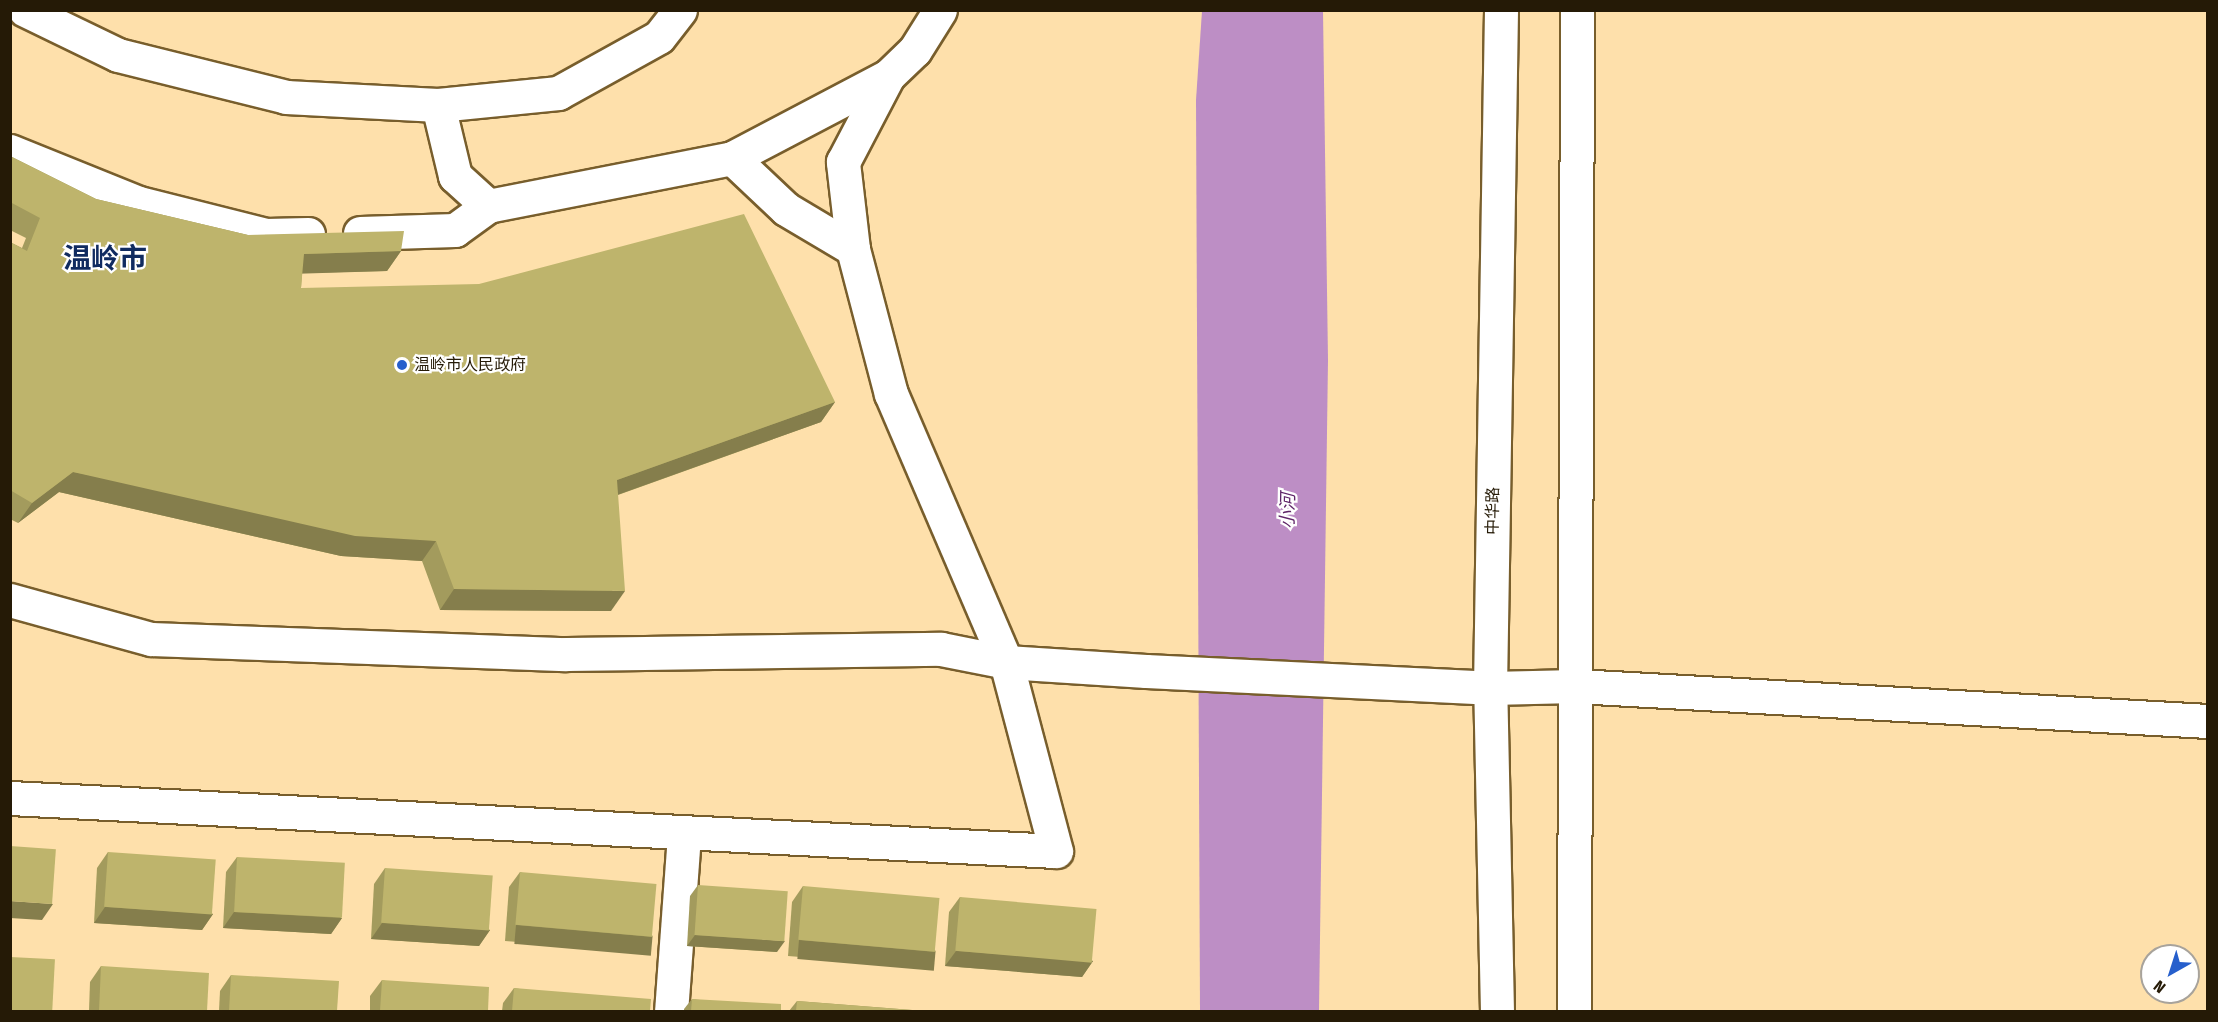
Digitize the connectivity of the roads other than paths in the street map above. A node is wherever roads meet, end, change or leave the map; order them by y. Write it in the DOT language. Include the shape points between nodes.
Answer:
graph roads {
  1 [pos="25,10"];
  2 [pos="680,10"];
  3 [pos="940,10"];
  4 [pos="1501,10"];
  5 [pos="1577,10"];
  6 [pos="888,76"];
  7 [pos="438,105"];
  8 [pos="10,151"];
  9 [pos="732,158"];
  10 [pos="488,206"];
  11 [pos="853,249"];
  12 [pos="10,600"];
  13 [pos="1006,662"];
  14 [pos="1576,686"];
  15 [pos="1490,688"];
  16 [pos="2208,721"];
  17 [pos="10,798"];
  18 [pos="684,833"];
  19 [pos="671,1011"];
  20 [pos="1497,1011"];
  21 [pos="1574,1011"];
  1 -- 7 [label="street" via="118,55 286,97"];
  2 -- 7 [label="street" via="659,37 558,93"];
  3 -- 6 [label="street" via="915,50"];
  4 -- 15 [label="street, 中华路"];
  5 -- 14 [label="street"];
  6 -- 9 [label="street"];
  6 -- 11 [label="street" via="843,162"];
  7 -- 10 [label="street" via="454,176"];
  8 -- 10 [label="street" via="139,203 266,235 455,230"];
  9 -- 10 [label="street"];
  9 -- 11 [label="street" via="786,209"];
  11 -- 13 [label="street" via="891,394"];
  12 -- 13 [label="street" via="151,639 566,654 941,649"];
  13 -- 15 [label="street"];
  13 -- 18 [label="street" via="1056,851"];
  14 -- 15 [label="street"];
  14 -- 16 [label="street"];
  14 -- 21 [label="street"];
  15 -- 20 [label="street, 中华路"];
  17 -- 18 [label="street"];
  18 -- 19 [label="street"];
}
